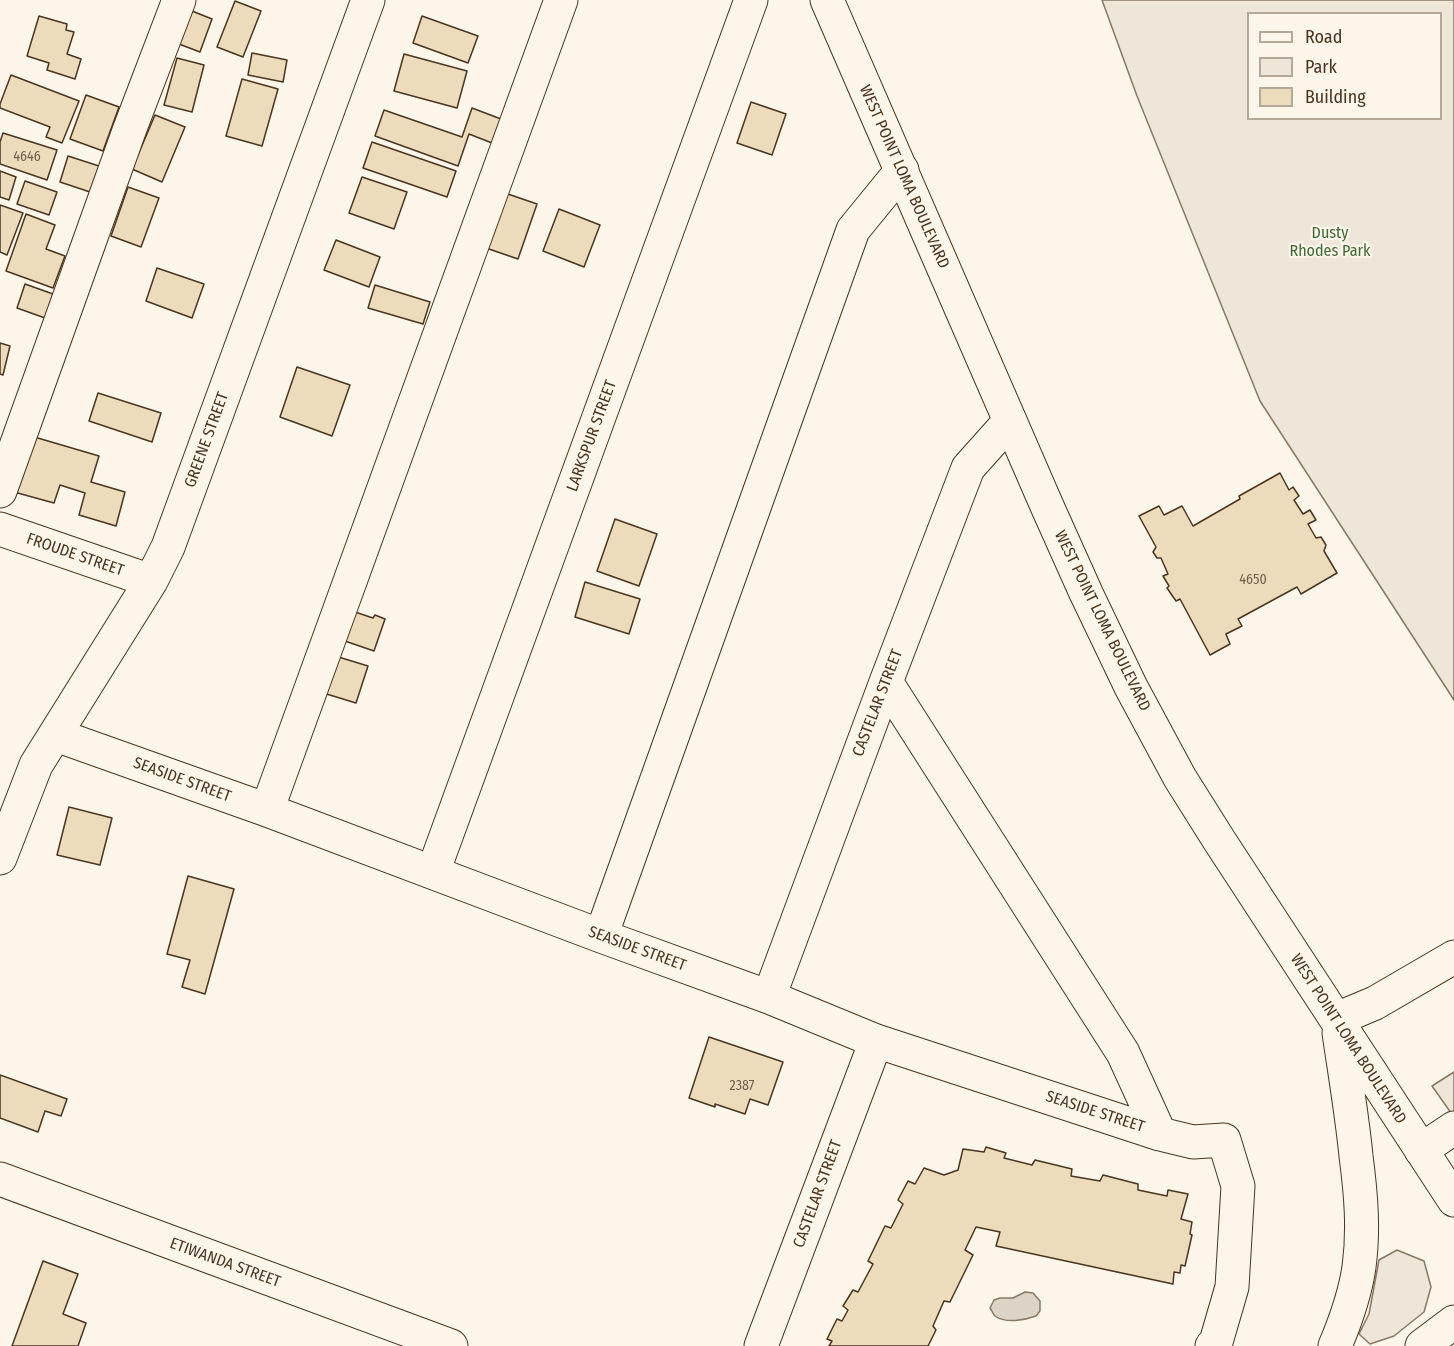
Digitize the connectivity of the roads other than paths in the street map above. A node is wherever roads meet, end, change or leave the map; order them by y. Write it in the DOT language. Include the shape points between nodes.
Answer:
graph roads {
  1 [pos="179,0"];
  2 [pos="368,0"];
  3 [pos="561,0"];
  4 [pos="751,0"];
  5 [pos="827,0"];
  6 [pos="902,170"];
  7 [pos="1010,422"];
  8 [pos="0,491"];
  9 [pos="0,529"];
  10 [pos="151,582"];
  11 [pos="886,682"];
  12 [pos="56,735"];
  13 [pos="267,810"];
  14 [pos="0,858"];
  15 [pos="433,872"];
  16 [pos="601,936"];
  17 [pos="1454,957"];
  18 [pos="769,997"];
  19 [pos="1337,1019"];
  20 [pos="876,1041"];
  21 [pos="1454,1128"];
  22 [pos="1160,1134"];
  23 [pos="1421,1150"];
  24 [pos="0,1179"];
  25 [pos="1454,1200"];
  26 [pos="1454,1322"];
  27 [pos="451,1346"];
  28 [pos="761,1346"];
  29 [pos="1212,1346"];
  30 [pos="1335,1346"];
  31 [pos="1422,1346"];
  1 -- 8 [label="street"];
  2 -- 10 [label="street, GREENE STREET" via="168,546"];
  3 -- 13 [label="street"];
  4 -- 15 [label="street, LARKSPUR STREET"];
  5 -- 6 [label="street, WEST POINT LOMA BOULEVARD"];
  6 -- 7 [label="street, WEST POINT LOMA BOULEVARD"];
  6 -- 16 [label="street" via="853,230"];
  7 -- 11 [label="street, CASTELAR STREET" via="968,468"];
  7 -- 19 [label="street, WEST POINT LOMA BOULEVARD" via="1131,687 1219,840"];
  9 -- 10 [label="street, FROUDE STREET"];
  10 -- 12 [label="street, GREENE STREET"];
  11 -- 18 [label="street, CASTELAR STREET"];
  11 -- 22 [label="street" via="1123,1053"];
  12 -- 13 [label="street, SEASIDE STREET"];
  12 -- 14 [label="street, GREENE STREET" via="36,765"];
  13 -- 15 [label="street, SEASIDE STREET"];
  15 -- 16 [label="street, SEASIDE STREET"];
  16 -- 18 [label="street, SEASIDE STREET"];
  17 -- 19 [label="street" via="1375,1003"];
  18 -- 20 [label="street, SEASIDE STREET"];
  19 -- 23 [label="street, WEST POINT LOMA BOULEVARD"];
  19 -- 30 [label="street" via="1362,1212 1354,1292"];
  20 -- 22 [label="street, SEASIDE STREET"];
  20 -- 28 [label="street, CASTELAR STREET"];
  21 -- 23 [label="street"];
  22 -- 29 [label="street, SEASIDE STREET" via="1193,1142 1224,1140 1238,1186 1232,1287"];
  23 -- 25 [label="street, WEST POINT LOMA BOULEVARD"];
  24 -- 27 [label="street, ETIWANDA STREET"];
  26 -- 31 [label="street"];
}
